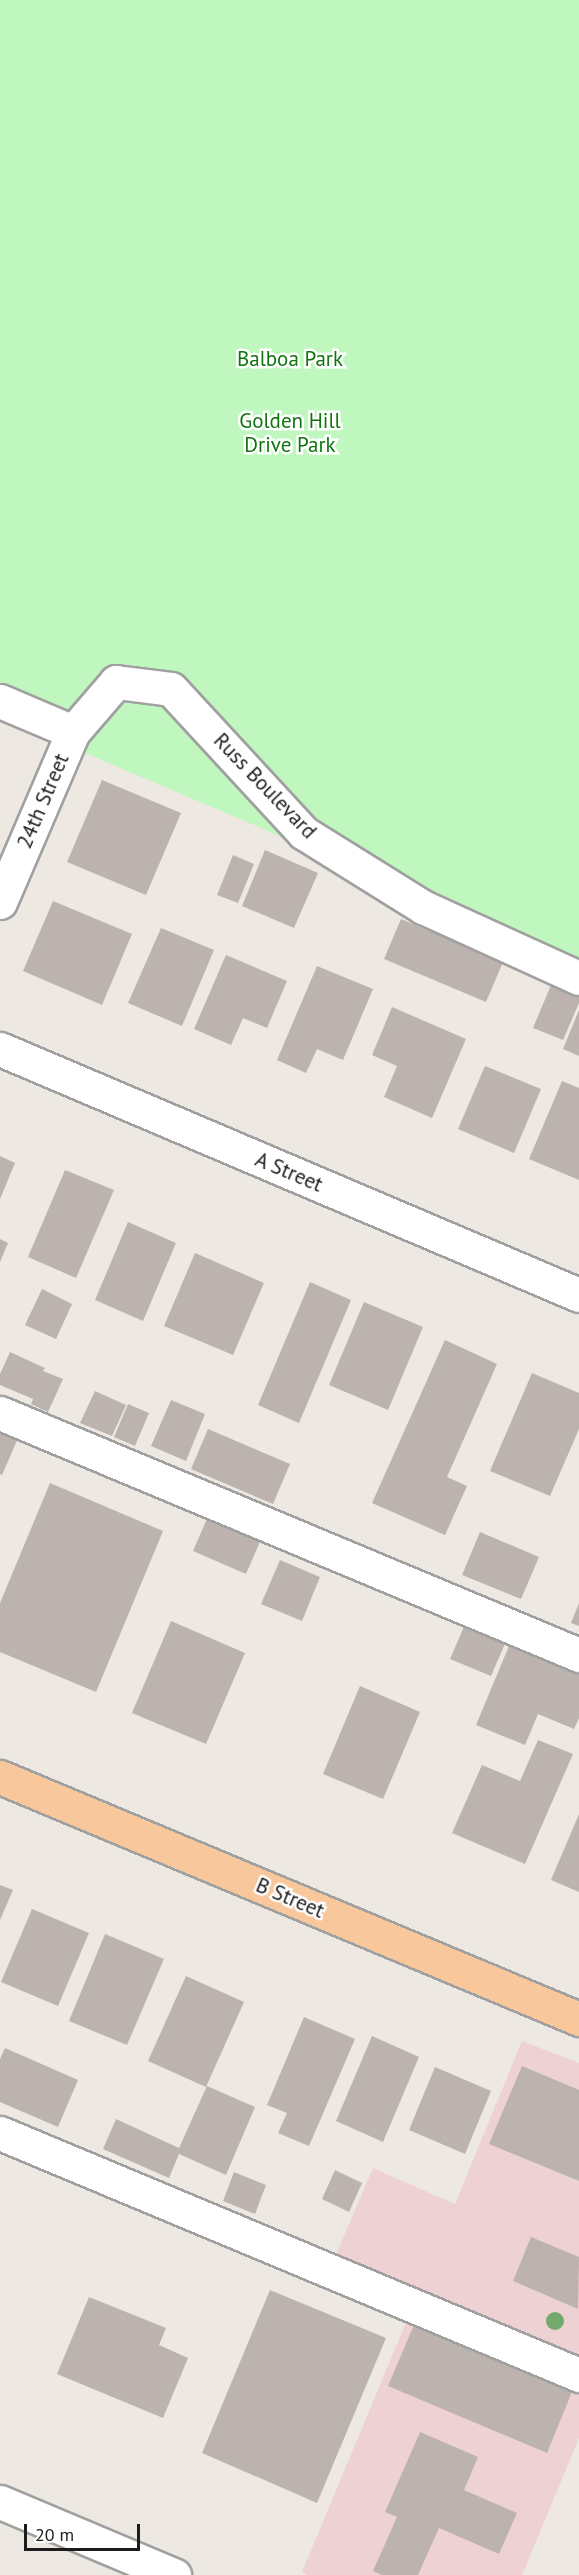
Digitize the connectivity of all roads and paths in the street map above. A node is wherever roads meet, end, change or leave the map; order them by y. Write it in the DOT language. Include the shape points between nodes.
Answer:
graph roads {
  1 [pos="0,701"];
  2 [pos="73,732"];
  3 [pos="0,902"];
  4 [pos="579,978"];
  5 [pos="0,1049"];
  6 [pos="579,1295"];
  7 [pos="0,1413"];
  8 [pos="579,1655"];
  9 [pos="0,1777"];
  10 [pos="579,2019"];
  11 [pos="0,2133"];
  12 [pos="579,2375"];
  13 [pos="0,2502"];
  14 [pos="174,2575"];
  1 -- 2 [label="street"];
  2 -- 3 [label="street, 24th Street"];
  2 -- 4 [label="street, Russ Boulevard" via="116,682 171,688 304,833 423,908"];
  5 -- 6 [label="street, A Street"];
  7 -- 8 [label="street"];
  9 -- 10 [label="main road, B Street"];
  11 -- 12 [label="street"];
  13 -- 14 [label="street"];
}
